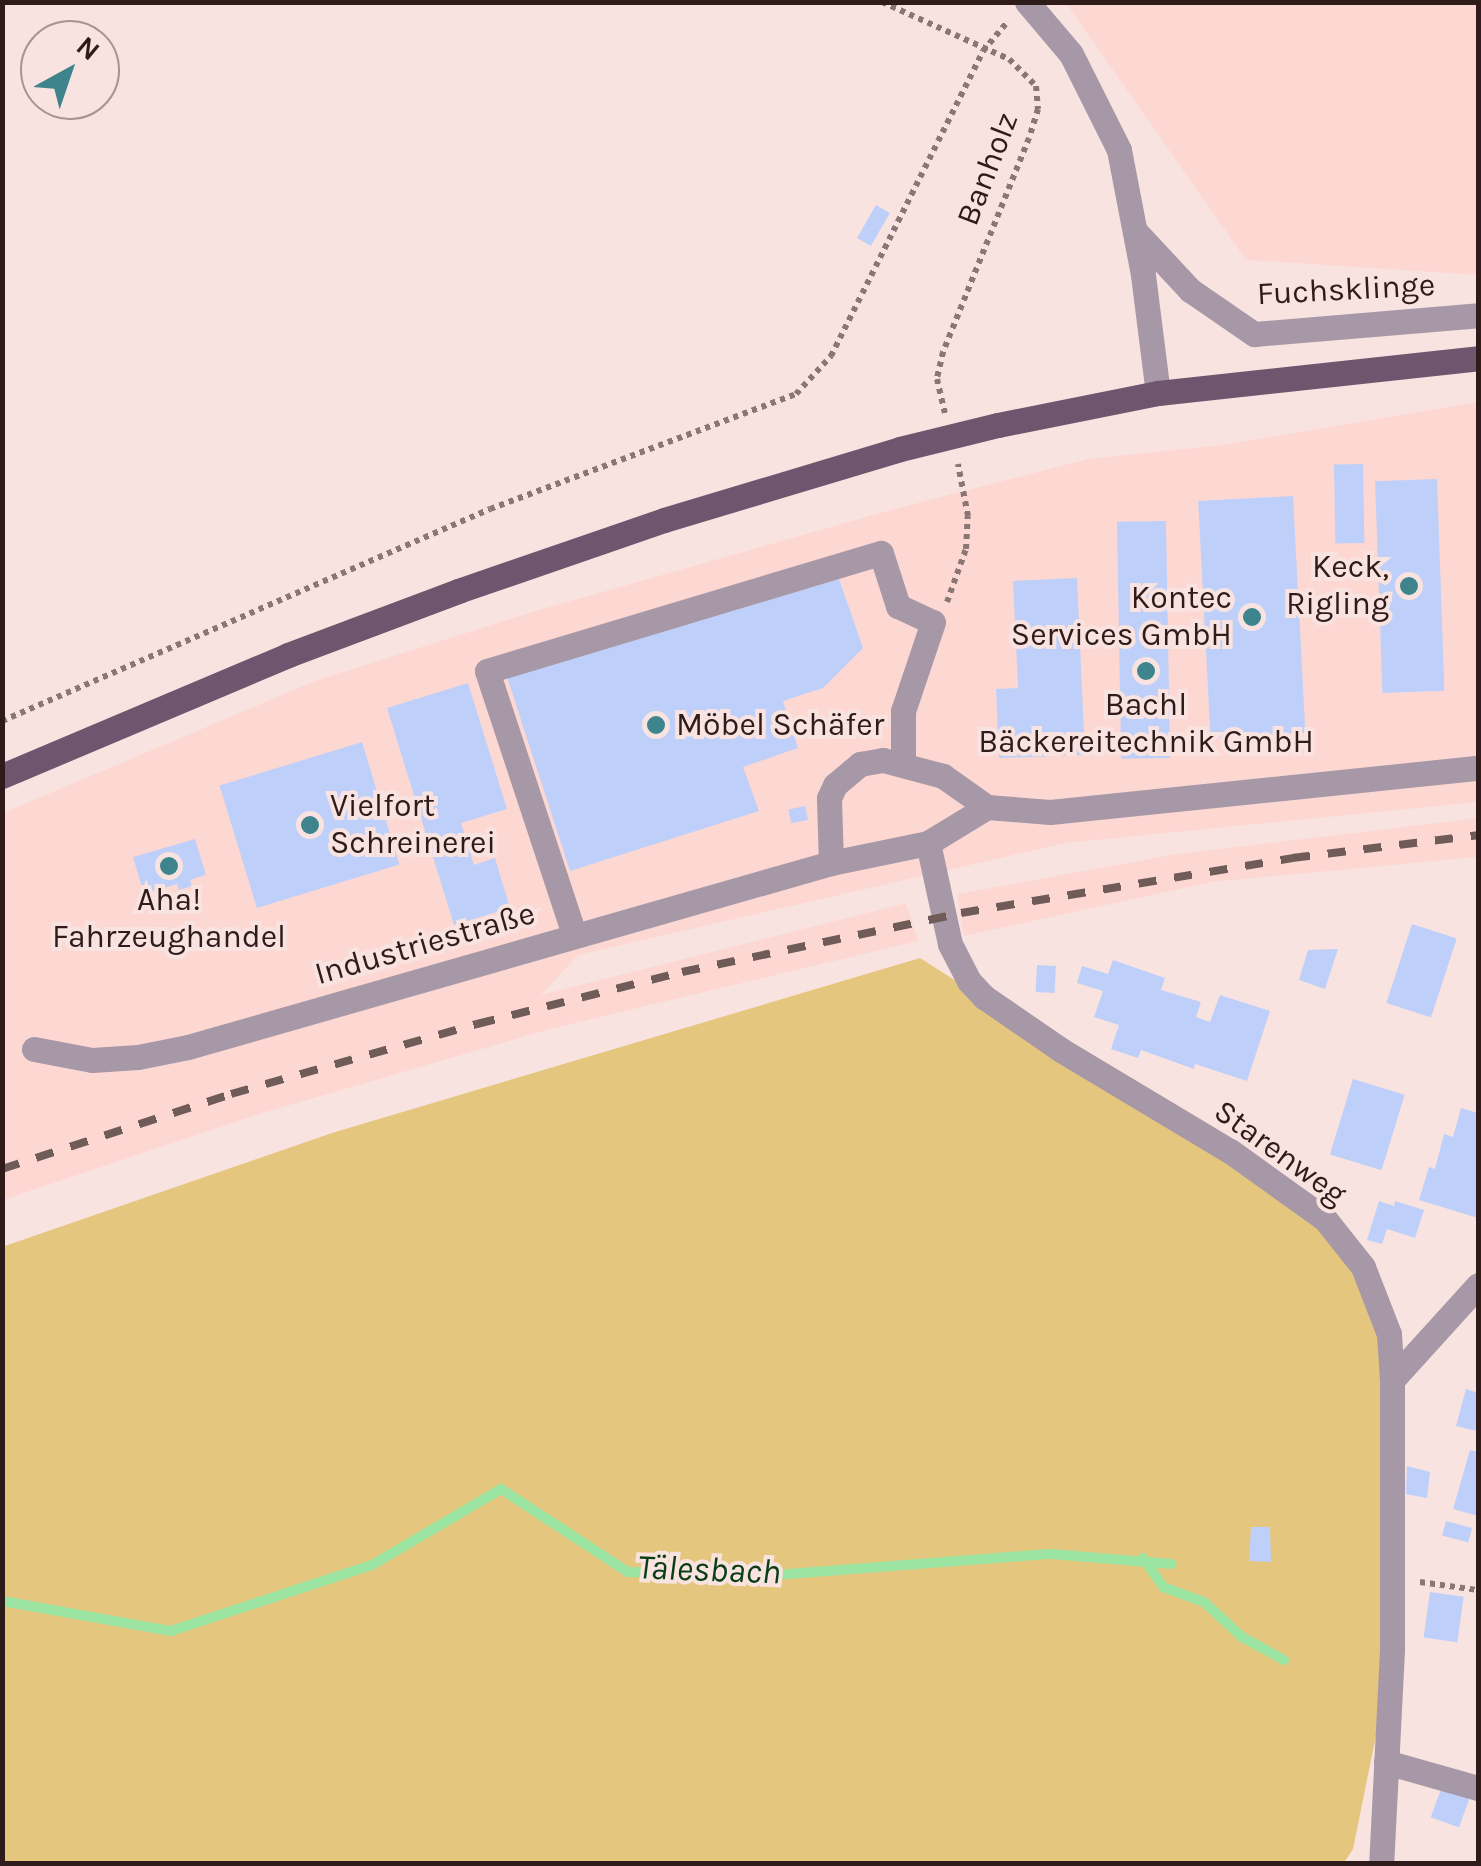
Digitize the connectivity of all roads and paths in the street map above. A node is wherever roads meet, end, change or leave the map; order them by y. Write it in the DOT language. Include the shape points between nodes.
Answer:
graph roads {
  1 [pos="882,2"];
  2 [pos="1021,8"];
  3 [pos="982,50"];
  4 [pos="1135,231"];
  5 [pos="1478,315"];
  6 [pos="1478,358"];
  7 [pos="1158,393"];
  8 [pos="950,431"];
  9 [pos="954,448"];
  10 [pos="933,622"];
  11 [pos="2,721"];
  12 [pos="903,764"];
  13 [pos="1478,768"];
  14 [pos="2,776"];
  15 [pos="986,807"];
  16 [pos="928,844"];
  17 [pos="831,863"];
  18 [pos="574,934"];
  19 [pos="34,1048"];
  20 [pos="1478,1286"];
  21 [pos="1392,1380"];
  22 [pos="1392,1578"];
  23 [pos="1478,1590"];
  24 [pos="1386,1762"];
  25 [pos="1478,1788"];
  26 [pos="1381,1864"];
  1 -- 3 [label="path, Banholz"];
  2 -- 3 [label="path"];
  2 -- 4 [label="street" via="1071,54 1118,150"];
  3 -- 8 [label="path, Banholz" via="1026,74 1036,86 1038,109 942,352 937,379"];
  3 -- 11 [label="path" via="831,356 796,394 490,509"];
  4 -- 5 [label="street, Fuchsklinge" via="1190,290 1254,334"];
  4 -- 7 [label="street"];
  6 -- 7 [label="main road"];
  7 -- 14 [label="main road, bridge" via="900,450 664,520 288,655"];
  9 -- 10 [label="path" via="968,516 966,549"];
  10 -- 12 [label="street" via="904,711"];
  10 -- 18 [label="street" via="898,606 881,552 487,670"];
  12 -- 15 [label="street" via="943,776"];
  12 -- 17 [label="street" via="860,764 835,785 829,798"];
  13 -- 15 [label="street" via="1050,812"];
  15 -- 16 [label="street, Industriestraße"];
  16 -- 17 [label="street, Industriestraße"];
  16 -- 21 [label="street, Starenweg" via="950,944 969,981 1061,1050 1230,1152 1325,1220 1364,1268 1389,1334"];
  17 -- 18 [label="street, Industriestraße"];
  18 -- 19 [label="street, Industriestraße" via="138,1058 92,1060"];
  20 -- 21 [label="street"];
  21 -- 22 [label="street, Starenweg"];
  22 -- 23 [label="path"];
  22 -- 24 [label="street, Starenweg"];
  24 -- 25 [label="street"];
  24 -- 26 [label="street, Starenweg"];
}
